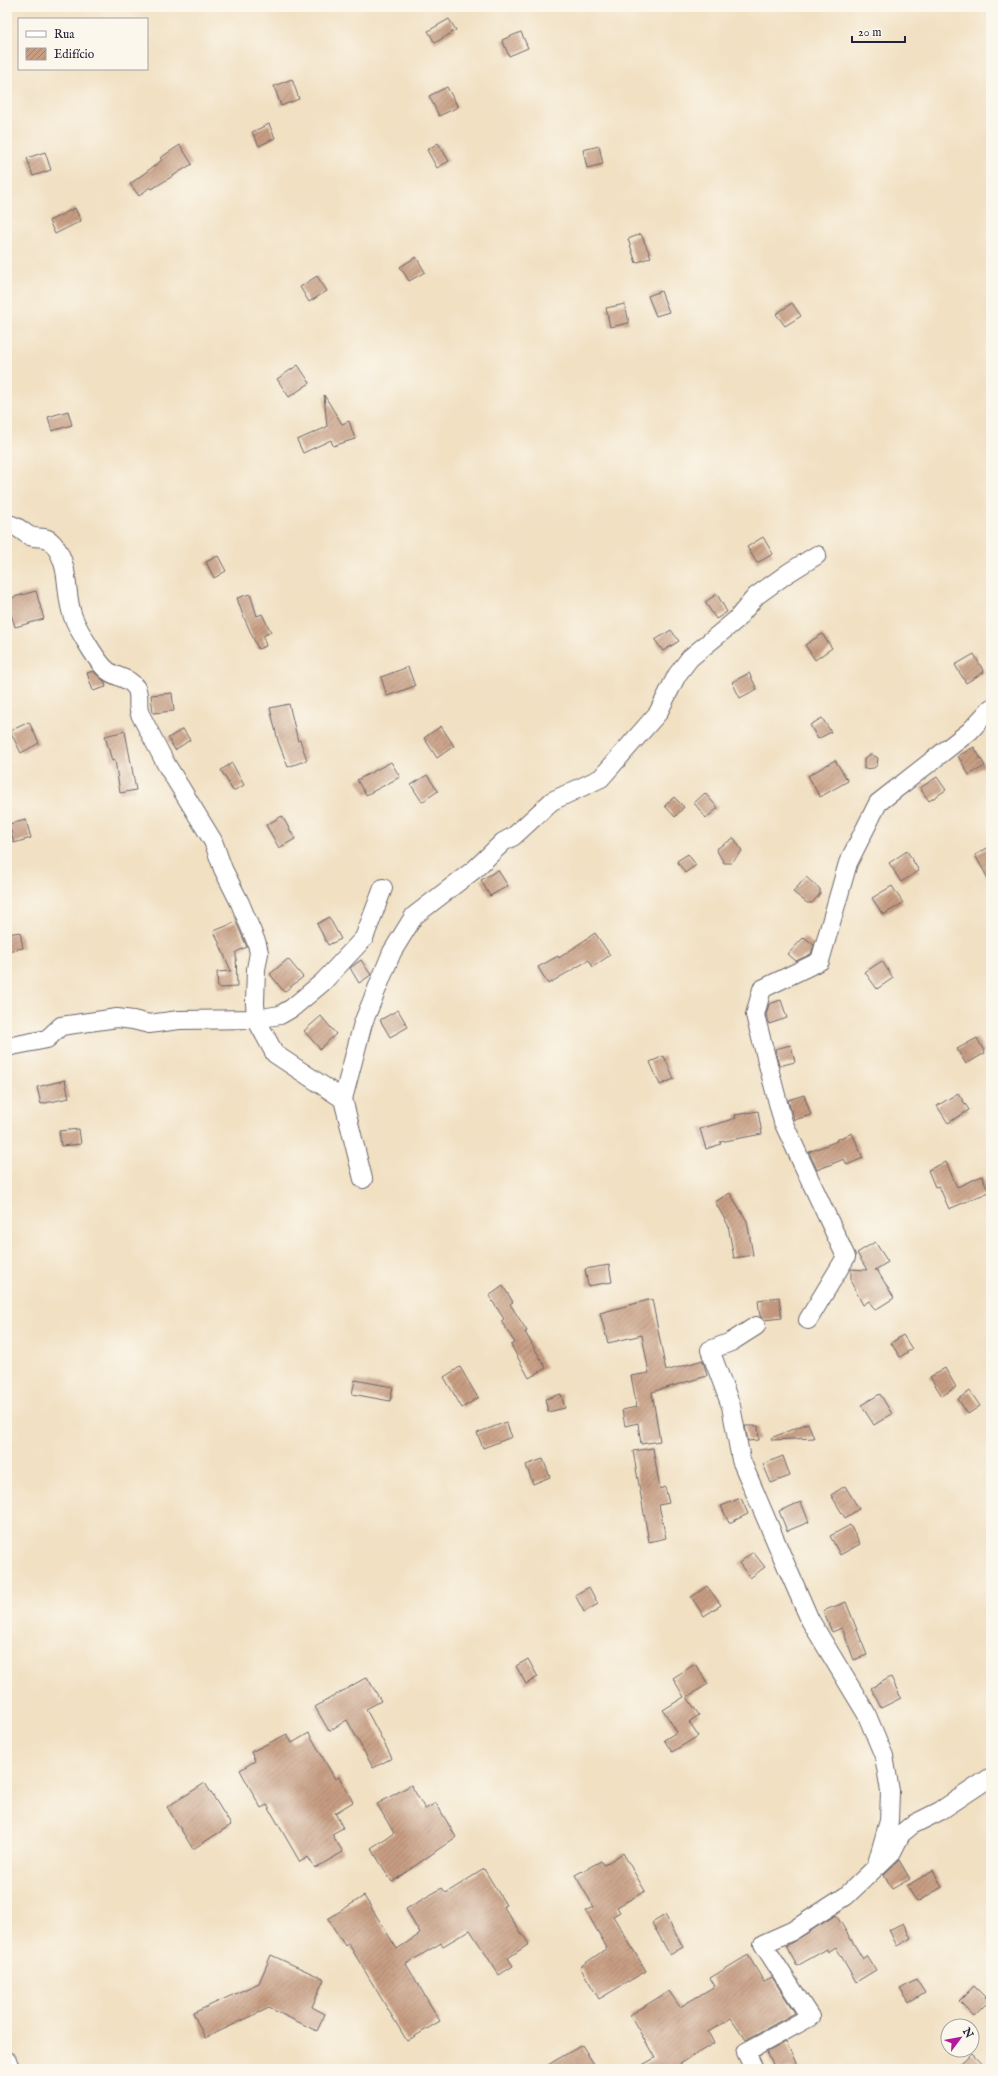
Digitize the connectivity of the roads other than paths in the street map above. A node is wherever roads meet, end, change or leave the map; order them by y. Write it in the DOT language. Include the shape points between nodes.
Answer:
graph roads {
  1 [pos="7,524"];
  2 [pos="817,555"];
  3 [pos="991,708"];
  4 [pos="382,888"];
  5 [pos="256,1019"];
  6 [pos="7,1047"];
  7 [pos="343,1099"];
  8 [pos="363,1179"];
  9 [pos="808,1320"];
  10 [pos="756,1326"];
  11 [pos="991,1777"];
  12 [pos="876,1867"];
  13 [pos="7,2062"];
  14 [pos="11,2069"];
  15 [pos="754,2069"];
  1 -- 5 [label="street" via="13,524 29,535 41,536 54,546 67,574 69,600 74,617 108,672 128,679 136,688 137,708 166,764 212,841 257,944 259,953 256,969"];
  2 -- 7 [label="street" via="756,596 736,620 690,658 658,713 600,778 552,801 475,869 414,916 392,952 363,1023"];
  3 -- 9 [label="street" via="970,731 878,803 848,863 820,961 762,989 755,1015 783,1122 846,1257"];
  4 -- 5 [label="street" via="364,938 323,982 280,1015"];
  5 -- 6 [label="street" via="179,1020 149,1024 117,1018 61,1026 47,1039"];
  5 -- 7 [label="street" via="275,1054"];
  7 -- 8 [label="street"];
  10 -- 12 [label="street" via="731,1342 710,1350 731,1406 742,1460 782,1556 810,1620 866,1714 884,1756 890,1791 889,1821"];
  11 -- 12 [label="street" via="900,1834 892,1852"];
  12 -- 15 [label="street" via="846,1896 792,1931 763,1944 810,2017 746,2052"];
  13 -- 14 [label="street"];
}
